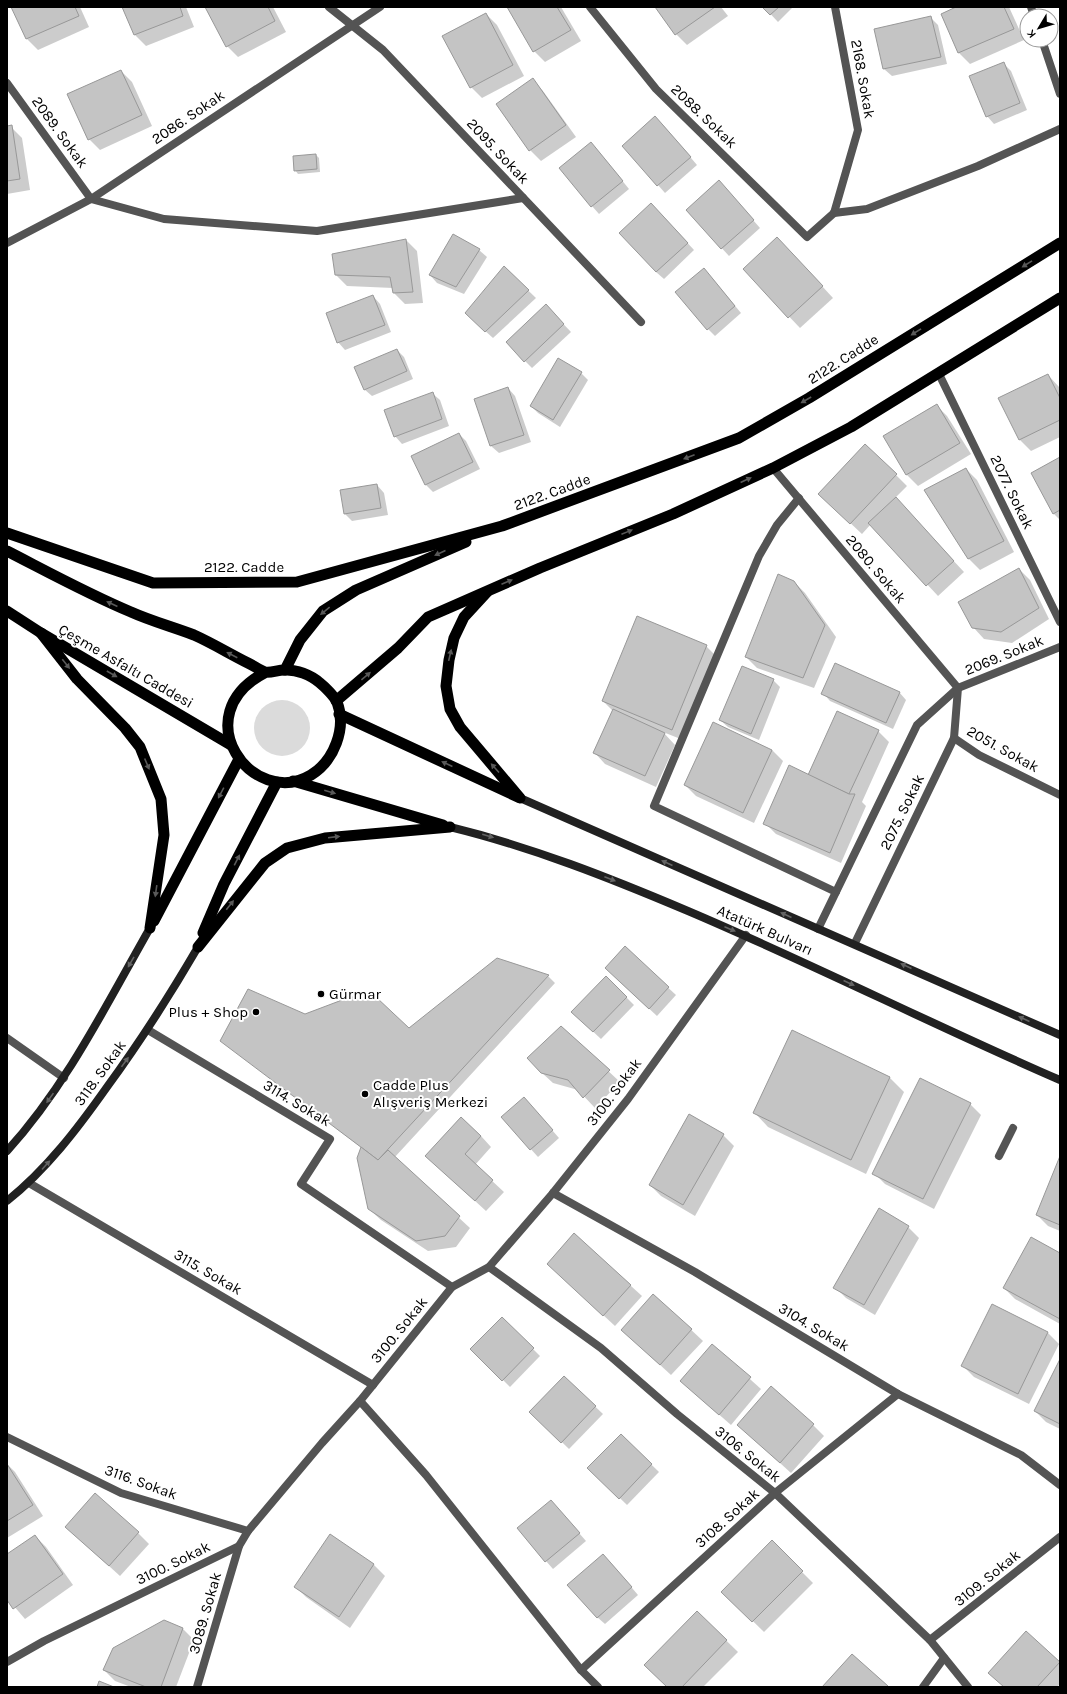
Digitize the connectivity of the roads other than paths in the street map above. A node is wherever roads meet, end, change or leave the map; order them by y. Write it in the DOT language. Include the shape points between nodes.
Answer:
graph roads {
  1 [pos="329,7"];
  2 [pos="380,7"];
  3 [pos="590,7"];
  4 [pos="835,7"];
  5 [pos="352,25"];
  6 [pos="1045,48"];
  7 [pos="7,83"];
  8 [pos="1060,94"];
  9 [pos="1060,129"];
  10 [pos="91,198"];
  11 [pos="523,198"];
  12 [pos="834,213"];
  13 [pos="7,243"];
  14 [pos="1060,243"];
  15 [pos="1060,298"];
  16 [pos="641,322"];
  17 [pos="939,374"];
  18 [pos="773,468"];
  19 [pos="799,498"];
  20 [pos="502,526"];
  21 [pos="7,533"];
  22 [pos="7,551"];
  23 [pos="491,588"];
  24 [pos="7,610"];
  25 [pos="1060,622"];
  26 [pos="42,634"];
  27 [pos="1060,648"];
  28 [pos="285,670"];
  29 [pos="266,672"];
  30 [pos="958,688"];
  31 [pos="336,701"];
  32 [pos="339,714"];
  33 [pos="954,738"];
  34 [pos="231,746"];
  35 [pos="239,759"];
  36 [pos="293,781"];
  37 [pos="277,782"];
  38 [pos="1060,795"];
  39 [pos="520,798"];
  40 [pos="450,827"];
  41 [pos="836,892"];
  42 [pos="150,928"];
  43 [pos="818,929"];
  44 [pos="746,935"];
  45 [pos="855,944"];
  46 [pos="198,947"];
  47 [pos="148,1030"];
  48 [pos="1060,1035"];
  49 [pos="7,1038"];
  50 [pos="64,1078"];
  51 [pos="1060,1080"];
  52 [pos="1013,1128"];
  53 [pos="7,1151"];
  54 [pos="999,1156"];
  55 [pos="29,1183"];
  56 [pos="553,1193"];
  57 [pos="7,1201"];
  58 [pos="489,1267"];
  59 [pos="452,1287"];
  60 [pos="373,1385"];
  61 [pos="898,1394"];
  62 [pos="360,1401"];
  63 [pos="7,1437"];
  64 [pos="1060,1485"];
  65 [pos="775,1493"];
  66 [pos="248,1531"];
  67 [pos="1060,1536"];
  68 [pos="239,1546"];
  69 [pos="930,1640"];
  70 [pos="944,1658"];
  71 [pos="7,1662"];
  72 [pos="581,1670"];
  73 [pos="197,1687"];
  74 [pos="598,1687"];
  75 [pos="923,1687"];
  76 [pos="968,1687"];
  1 -- 5 [label="street, 2095. Sokak"];
  2 -- 5 [label="street, 2086. Sokak"];
  3 -- 12 [label="street, 2088. Sokak" via="656,89 807,236"];
  4 -- 12 [label="street, 2168. Sokak" via="858,130"];
  5 -- 10 [label="street, 2086. Sokak"];
  5 -- 11 [label="street, 2095. Sokak" via="383,50"];
  6 -- 8 [label="street"];
  7 -- 10 [label="street, 2089. Sokak"];
  9 -- 12 [label="street" via="978,166 867,209"];
  10 -- 11 [label="street" via="164,219 317,231"];
  10 -- 13 [label="street, 2086. Sokak"];
  11 -- 16 [label="street, 2095. Sokak"];
  14 -- 20 [label="highway, 2122. Cadde, one-way" via="809,398 739,438"];
  15 -- 17 [label="highway"];
  17 -- 18 [label="highway" via="851,427"];
  17 -- 25 [label="street, 2077. Sokak"];
  18 -- 19 [label="street, 2080. Sokak"];
  23 -- 18 [label="highway, one-way" via="673,514"];
  19 -- 30 [label="street, 2080. Sokak"];
  19 -- 41 [label="street" via="777,525 759,556 654,806"];
  20 -- 21 [label="highway, 2122. Cadde" via="297,582 153,583"];
  20 -- 28 [label="highway, one-way" via="356,590 323,611 300,640"];
  29 -- 22 [label="highway, one-way" via="194,636 123,609"];
  31 -- 23 [label="highway, one-way" via="393,653 428,617"];
  39 -- 23 [label="highway, one-way" via="460,727 450,709 446,686 454,638 464,617"];
  24 -- 26 [label="highway, Çeşme Asfaltı Caddesi"];
  26 -- 34 [label="highway, Çeşme Asfaltı Caddesi, one-way"];
  26 -- 42 [label="highway, one-way" via="77,679 140,747 161,799 164,834"];
  27 -- 30 [label="street, 2069. Sokak"];
  28 -- 29 [label="highway"];
  28 -- 31 [label="highway" via="303,673 320,683"];
  29 -- 34 [label="highway" via="251,680 238,694 230,710 228,728"];
  30 -- 33 [label="street, 2075. Sokak"];
  30 -- 41 [label="street" via="917,725"];
  31 -- 32 [label="highway"];
  32 -- 36 [label="highway" via="339,732 328,760 310,776"];
  39 -- 32 [label="highway, one-way"];
  33 -- 38 [label="street, 2051. Sokak" via="979,755"];
  33 -- 45 [label="street, 2075. Sokak"];
  34 -- 35 [label="highway"];
  35 -- 37 [label="highway" via="249,770 262,778"];
  35 -- 42 [label="highway, one-way"];
  36 -- 37 [label="highway"];
  36 -- 40 [label="highway, one-way"];
  46 -- 37 [label="highway, one-way" via="224,884"];
  43 -- 39 [label="main road, Atatürk Bulvarı, one-way"];
  40 -- 44 [label="main road, Atatürk Bulvarı, one-way" via="550,856"];
  46 -- 40 [label="highway, one-way" via="265,863 288,848 325,838"];
  41 -- 43 [label="street"];
  42 -- 50 [label="main road, 3118. Sokak, one-way"];
  43 -- 45 [label="main road, Atatürk Bulvarı"];
  44 -- 51 [label="main road, Atatürk Bulvarı, one-way"];
  44 -- 56 [label="street, 3100. Sokak" via="628,1099"];
  48 -- 45 [label="main road, Atatürk Bulvarı, one-way"];
  46 -- 47 [label="main road, 3118. Sokak"];
  55 -- 47 [label="main road, 3118. Sokak, one-way" via="89,1112"];
  47 -- 59 [label="street, 3114. Sokak" via="330,1139 301,1184"];
  49 -- 50 [label="street"];
  50 -- 53 [label="main road, 3118. Sokak, one-way" via="31,1125"];
  52 -- 54 [label="street"];
  55 -- 57 [label="main road, 3118. Sokak"];
  55 -- 60 [label="street, 3115. Sokak"];
  56 -- 58 [label="street, 3100. Sokak"];
  56 -- 61 [label="street, 3104. Sokak" via="695,1272"];
  58 -- 59 [label="street, 3100. Sokak"];
  58 -- 65 [label="street, 3106. Sokak" via="601,1348 676,1414"];
  59 -- 60 [label="street, 3100. Sokak"];
  60 -- 62 [label="street, 3100. Sokak"];
  61 -- 64 [label="street, 3104. Sokak" via="1021,1455"];
  61 -- 65 [label="street, 3108. Sokak"];
  62 -- 66 [label="street, 3100. Sokak"];
  62 -- 72 [label="street" via="426,1475"];
  63 -- 66 [label="street, 3116. Sokak" via="121,1493"];
  65 -- 69 [label="street, 3106. Sokak"];
  65 -- 72 [label="street, 3108. Sokak"];
  66 -- 68 [label="street, 3100. Sokak"];
  67 -- 69 [label="street, 3109. Sokak"];
  68 -- 71 [label="street, 3100. Sokak" via="44,1641"];
  68 -- 73 [label="street, 3089. Sokak"];
  69 -- 70 [label="street, 3106. Sokak"];
  70 -- 75 [label="street"];
  70 -- 76 [label="street, 3106. Sokak"];
  72 -- 74 [label="street"];
}
